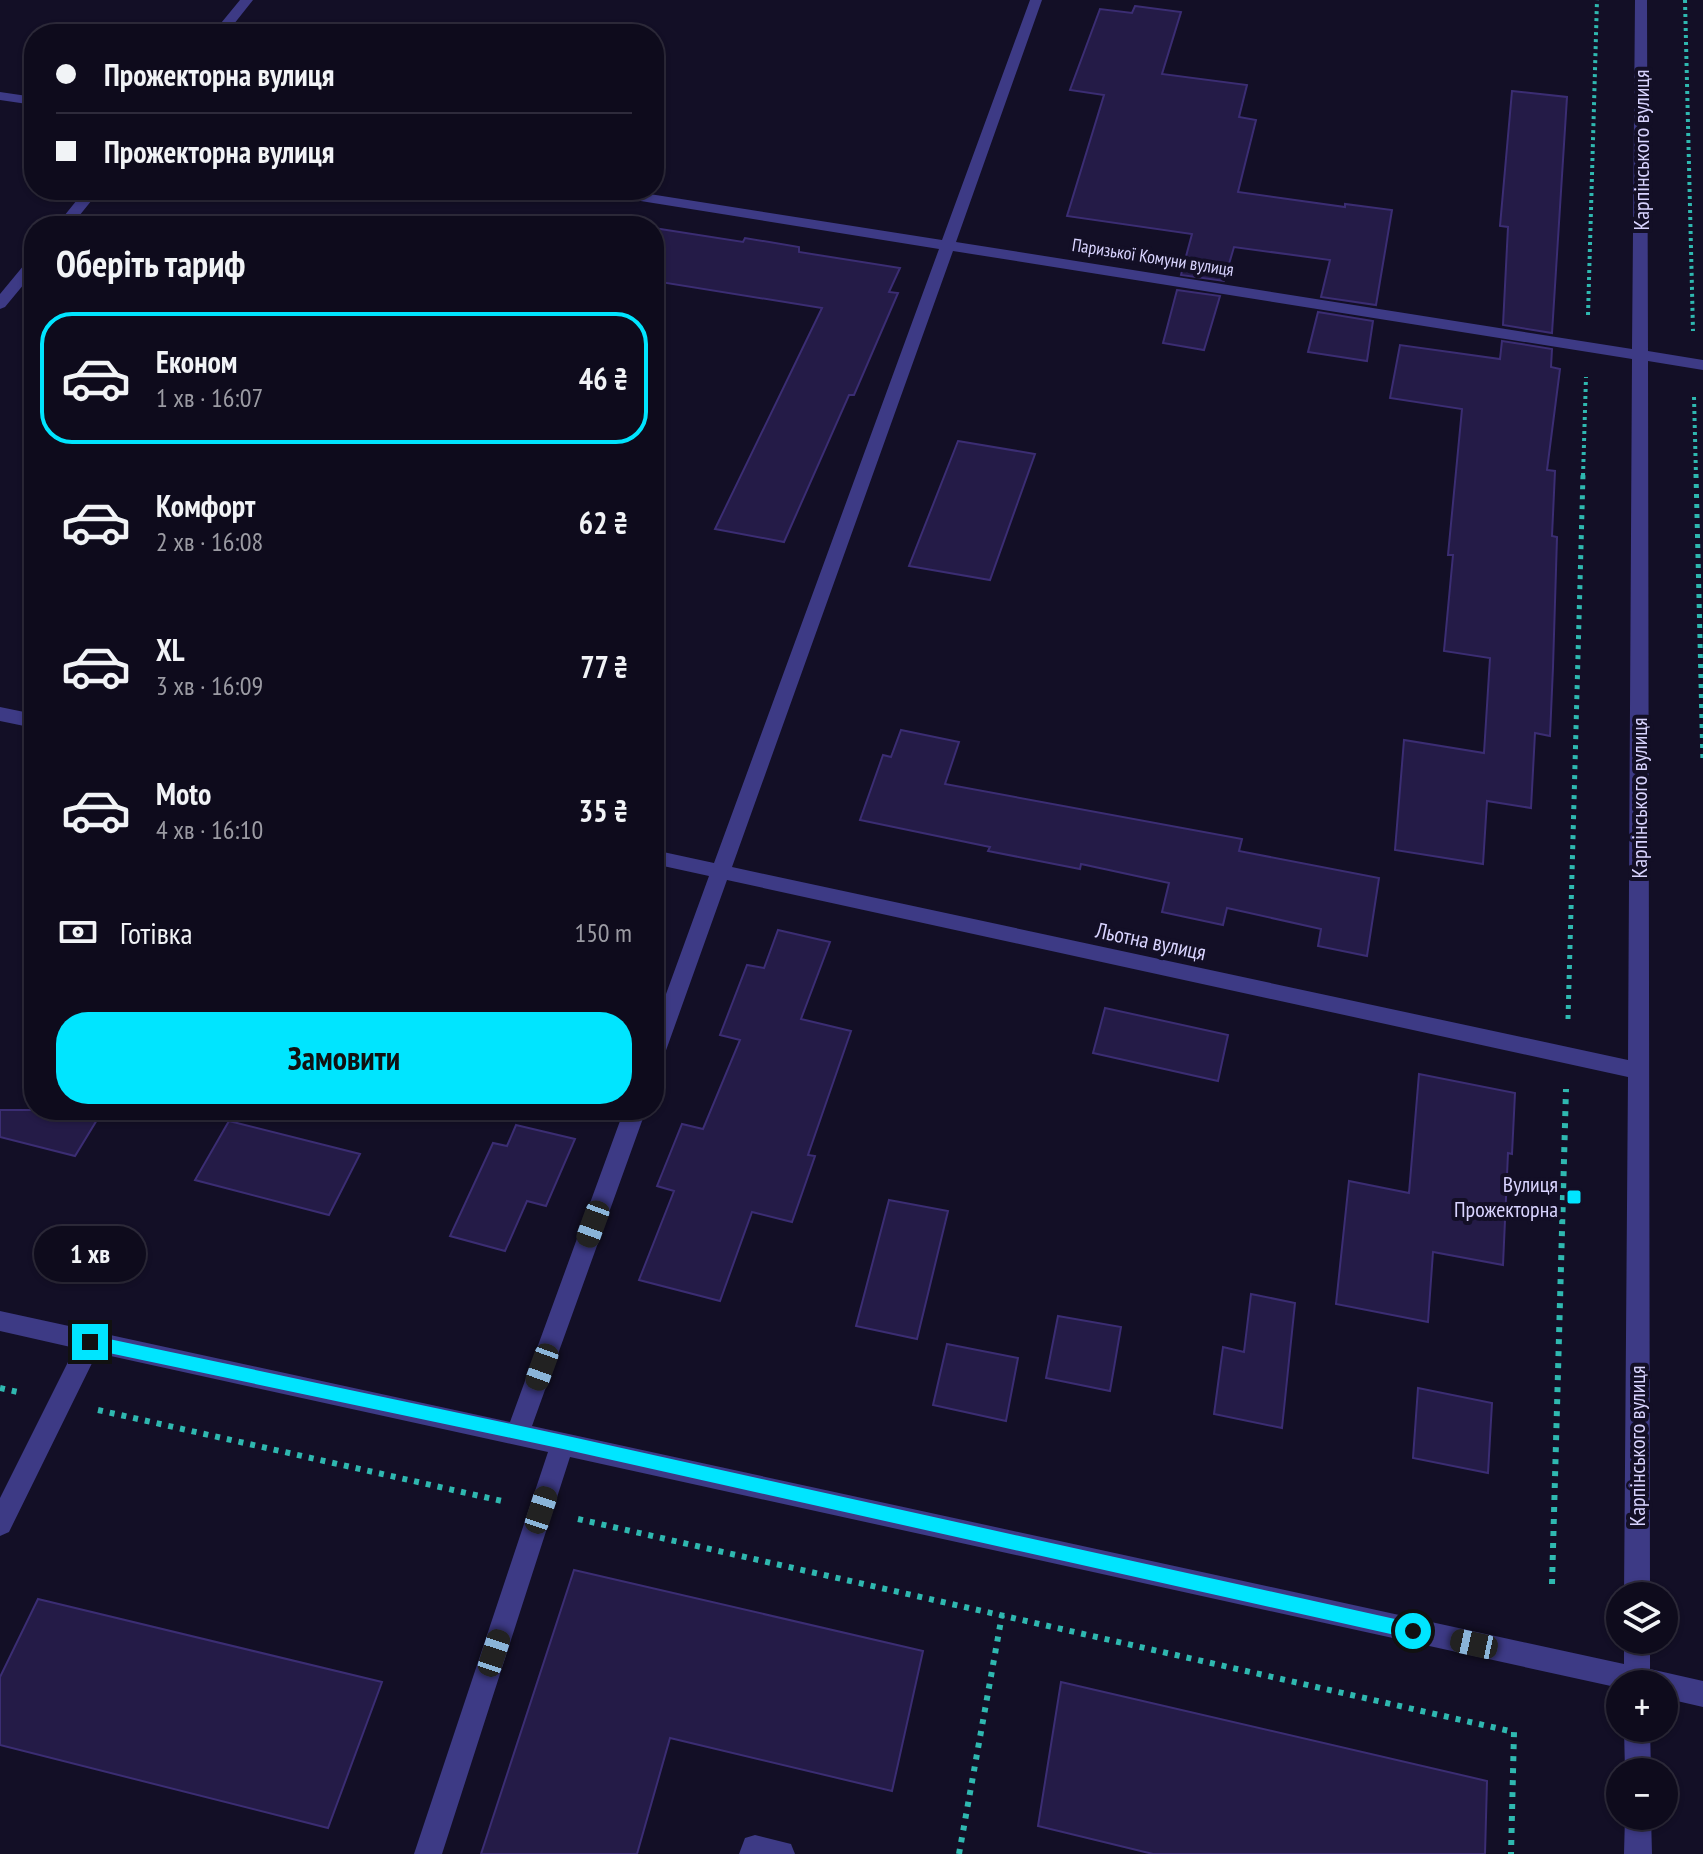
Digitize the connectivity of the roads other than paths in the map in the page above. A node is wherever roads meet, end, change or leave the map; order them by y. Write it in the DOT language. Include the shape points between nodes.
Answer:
graph roads {
  1 [pos="247,0"];
  2 [pos="1036,0"];
  3 [pos="1641,0"];
  4 [pos="227,24"];
  5 [pos="0,96"];
  6 [pos="24,100"];
  7 [pos="85,200"];
  8 [pos="661,200"];
  9 [pos="71,216"];
  10 [pos="947,245"];
  11 [pos="24,274"];
  12 [pos="0,304"];
  13 [pos="1640,354"];
  14 [pos="1703,365"];
  15 [pos="0,714"];
  16 [pos="24,719"];
  17 [pos="664,859"];
  18 [pos="721,871"];
  19 [pos="664,1028"];
  20 [pos="1638,1071"];
  21 [pos="631,1120"];
  22 [pos="0,1321"];
  23 [pos="90,1342"];
  24 [pos="518,1433"];
  25 [pos="563,1442"];
  26 [pos="0,1524"];
  27 [pos="1637,1582"];
  28 [pos="1606,1673"];
  29 [pos="1678,1689"];
  30 [pos="1703,1694"];
  31 [pos="1638,1830"];
  32 [pos="428,1854"];
  33 [pos="753,1854"];
  34 [pos="781,1854"];
  35 [pos="1638,1854"];
  1 -- 4 [label="street"];
  2 -- 10 [label="street"];
  3 -- 13 [label="street, Карпінського вулиця"];
  5 -- 6 [label="street"];
  7 -- 9 [label="street"];
  8 -- 10 [label="street, Паризької Комуни вулиця"];
  10 -- 13 [label="street, Паризької Комуни вулиця"];
  10 -- 18 [label="street"];
  11 -- 12 [label="street"];
  13 -- 14 [label="street, Паризької Комуни вулиця"];
  13 -- 20 [label="street, Карпінського вулиця"];
  15 -- 16 [label="street"];
  17 -- 18 [label="street, Льотна вулиця"];
  18 -- 19 [label="street"];
  18 -- 20 [label="street, Льотна вулиця"];
  20 -- 27 [label="street, Карпінського вулиця"];
  21 -- 24 [label="street"];
  22 -- 23 [label="street"];
  23 -- 24 [label="street"];
  23 -- 26 [label="street"];
  24 -- 25 [label="street"];
  25 -- 28 [label="street"];
  25 -- 32 [label="street"];
  29 -- 30 [label="street"];
  31 -- 35 [label="street"];
  33 -- 34 [label="street" via="755,1848"];
}
